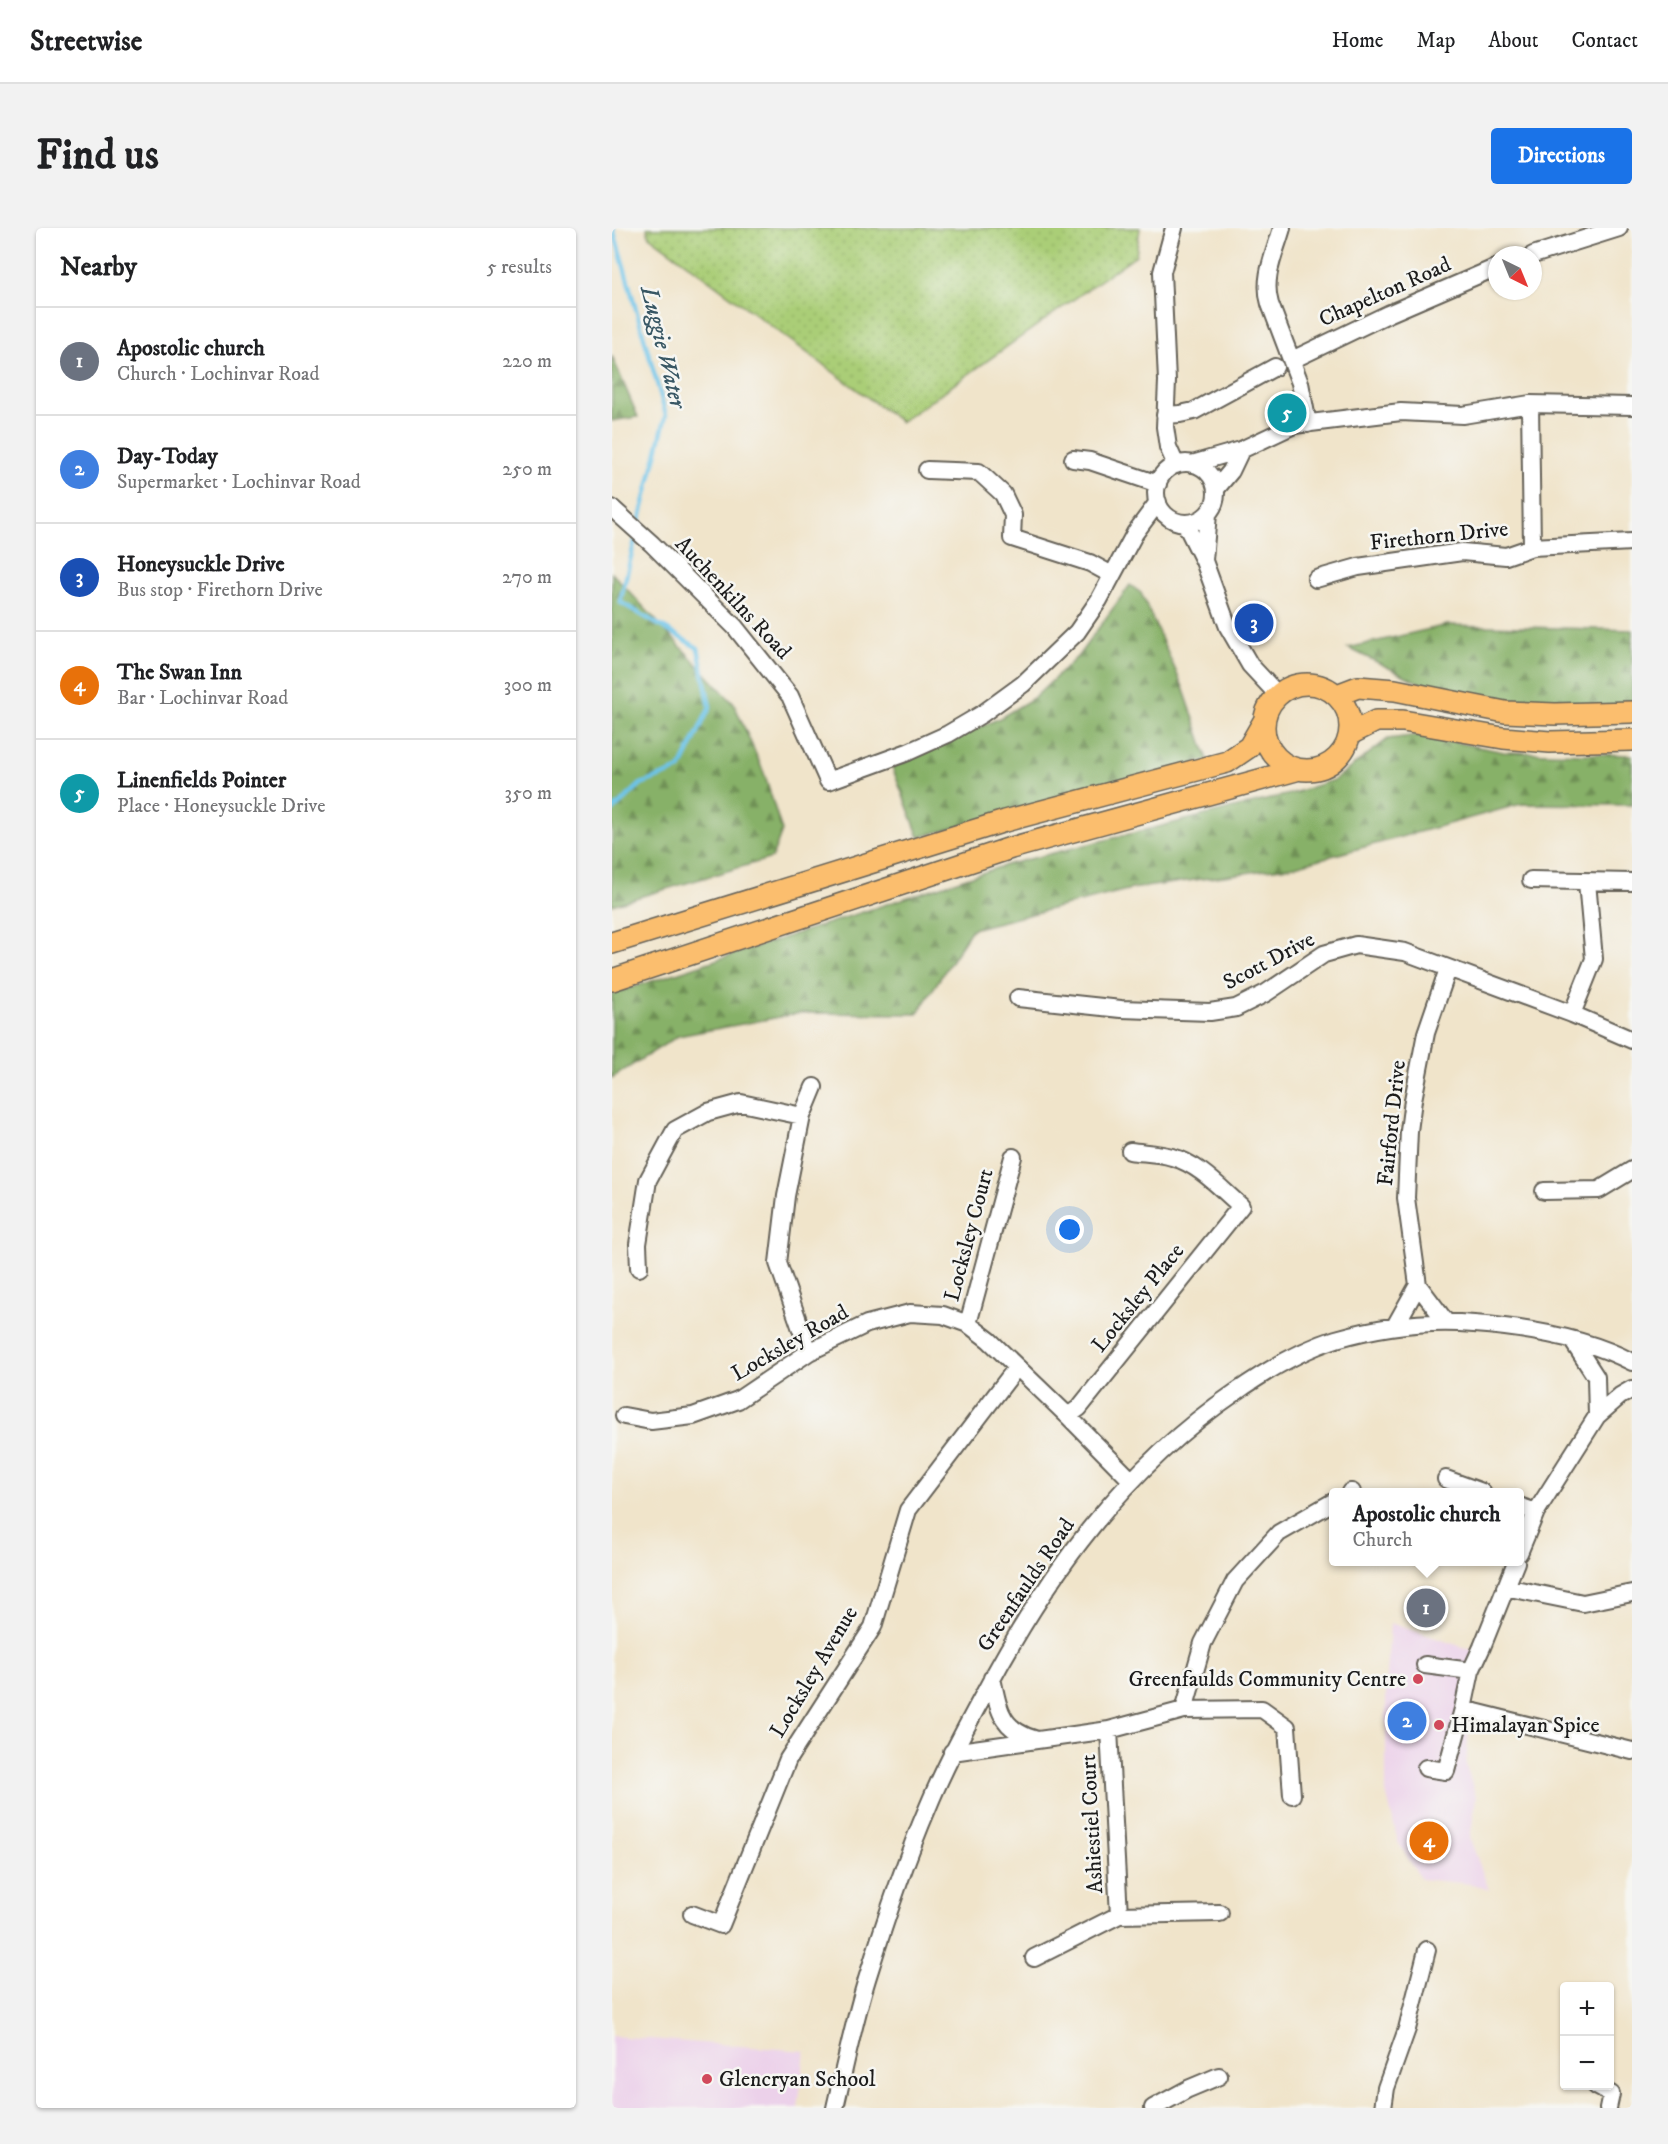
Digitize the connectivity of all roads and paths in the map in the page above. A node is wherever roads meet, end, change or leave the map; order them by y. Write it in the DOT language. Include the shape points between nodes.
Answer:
graph roads {
  1 [pos="1174,228"];
  2 [pos="1282,228"];
  3 [pos="1619,228"];
  4 [pos="1542,252"];
  5 [pos="1488,271"];
  6 [pos="1292,360"];
  7 [pos="1275,367"];
  8 [pos="1530,404"];
  9 [pos="1632,406"];
  10 [pos="1165,415"];
  11 [pos="1308,424"];
  12 [pos="1241,450"];
  13 [pos="1072,459"];
  14 [pos="1184,464"];
  15 [pos="927,470"];
  16 [pos="1158,484"];
  17 [pos="1216,489"];
  18 [pos="1158,502"];
  19 [pos="618,513"];
  20 [pos="1208,513"];
  21 [pos="1185,523"];
  22 [pos="1632,542"];
  23 [pos="1532,547"];
  24 [pos="1204,561"];
  25 [pos="1112,575"];
  26 [pos="1316,579"];
  27 [pos="1278,695"];
  28 [pos="1337,695"];
  29 [pos="1632,712"];
  30 [pos="1264,721"];
  31 [pos="1350,734"];
  32 [pos="1632,740"];
  33 [pos="1296,770"];
  34 [pos="1531,880"];
  35 [pos="1587,882"];
  36 [pos="1632,882"];
  37 [pos="612,943"];
  38 [pos="1448,969"];
  39 [pos="612,980"];
  40 [pos="1018,998"];
  41 [pos="1572,1014"];
  42 [pos="1632,1040"];
  43 [pos="814,1087"];
  44 [pos="802,1116"];
  45 [pos="1130,1151"];
  46 [pos="1013,1157"];
  47 [pos="1632,1170"];
  48 [pos="1544,1191"];
  49 [pos="639,1268"];
  50 [pos="1418,1285"];
  51 [pos="1446,1322"];
  52 [pos="968,1324"];
  53 [pos="1395,1326"];
  54 [pos="1572,1340"];
  55 [pos="809,1352"];
  56 [pos="1632,1362"];
  57 [pos="1017,1367"];
  58 [pos="1632,1389"];
  59 [pos="624,1416"];
  60 [pos="1068,1416"];
  61 [pos="1597,1416"];
  62 [pos="1446,1479"];
  63 [pos="1131,1480"];
  64 [pos="1471,1488"];
  65 [pos="1329,1504"];
  66 [pos="1524,1508"];
  67 [pos="1536,1512"];
  68 [pos="1524,1541"];
  69 [pos="1514,1566"];
  70 [pos="1505,1587"];
  71 [pos="1632,1593"];
  72 [pos="1425,1665"];
  73 [pos="1470,1671"];
  74 [pos="992,1678"];
  75 [pos="1463,1709"];
  76 [pos="1184,1710"];
  77 [pos="1109,1730"];
  78 [pos="1038,1740"];
  79 [pos="1632,1750"];
  80 [pos="952,1752"];
  81 [pos="1426,1768"];
  82 [pos="1292,1795"];
  83 [pos="1220,1913"];
  84 [pos="692,1914"];
  85 [pos="1119,1915"];
  86 [pos="1427,1950"];
  87 [pos="1034,1958"];
  88 [pos="1219,2076"];
  89 [pos="1604,2090"];
  90 [pos="835,2108"];
  91 [pos="1153,2108"];
  92 [pos="1383,2108"];
  93 [pos="1608,2108"];
  1 -- 10 [label="street" via="1162,272"];
  2 -- 6 [label="street" via="1267,291"];
  3 -- 4 [label="street"];
  5 -- 6 [label="street, Chapelton Road"];
  6 -- 11 [label="street"];
  7 -- 10 [label="street" via="1194,411"];
  8 -- 9 [label="street"];
  8 -- 11 [label="street" via="1463,415 1401,412"];
  8 -- 23 [label="street"];
  10 -- 14 [label="street" via="1168,447"];
  11 -- 12 [label="street" via="1294,425"];
  12 -- 14 [label="street"];
  12 -- 17 [label="street"];
  13 -- 16 [label="street" via="1090,461"];
  14 -- 16 [label="street" via="1168,469"];
  14 -- 17 [label="street" via="1208,473"];
  15 -- 25 [label="street" via="979,472 1003,494 1013,515 1012,538 1090,563"];
  16 -- 18 [label="street"];
  17 -- 20 [label="street"];
  18 -- 21 [label="street" via="1168,517"];
  18 -- 25 [label="street"];
  19 -- 25 [label="street, Auchenkilns Road" via="735,627 790,696 828,781 908,752 982,714 1023,684 1077,632"];
  20 -- 21 [label="street"];
  20 -- 24 [label="street"];
  21 -- 24 [label="street"];
  22 -- 23 [label="street, Firethorn Drive"];
  23 -- 26 [label="street, Firethorn Drive" via="1506,556 1462,552 1358,567"];
  24 -- 27 [label="street" via="1228,627 1250,665"];
  27 -- 28 [label="main road" via="1301,684 1314,684"];
  27 -- 30 [label="main road"];
  28 -- 29 [label="main road" via="1358,687 1395,690 1505,712"];
  28 -- 31 [label="main road" via="1346,706"];
  30 -- 33 [label="main road" via="1271,751"];
  30 -- 37 [label="main road" via="1249,747 1227,762 1005,821"];
  31 -- 32 [label="main road" via="1376,721 1402,721 1550,742"];
  31 -- 33 [label="main road" via="1347,746 1331,764 1315,770"];
  33 -- 39 [label="main road" via="1011,848"];
  34 -- 35 [label="street"];
  35 -- 36 [label="street"];
  35 -- 41 [label="street" via="1594,959"];
  38 -- 40 [label="street, Scott Drive" via="1406,952 1356,945 1324,954 1236,1008 1210,1012 1121,1009"];
  38 -- 41 [label="street, Scott Drive"];
  38 -- 50 [label="street, Fairford Drive" via="1426,1032 1409,1131 1406,1198"];
  41 -- 42 [label="street, Scott Drive"];
  43 -- 44 [label="street"];
  44 -- 49 [label="street" via="741,1103 708,1112 675,1130 648,1180 638,1244"];
  44 -- 55 [label="street" via="778,1263"];
  45 -- 60 [label="street, Locksley Place" via="1184,1161 1241,1206 1079,1408"];
  46 -- 52 [label="street, Locksley Court"];
  47 -- 48 [label="street" via="1599,1190"];
  50 -- 51 [label="street, Fairford Drive"];
  50 -- 53 [label="street"];
  51 -- 53 [label="street, Greenfaulds Road"];
  51 -- 54 [label="street, Greenfaulds Road" via="1505,1326"];
  52 -- 55 [label="street, Locksley Road" via="943,1315 910,1313 867,1324"];
  52 -- 57 [label="street, Locksley Road"];
  53 -- 63 [label="street, Greenfaulds Road" via="1335,1340 1271,1369 1201,1416"];
  54 -- 56 [label="street, Greenfaulds Road"];
  54 -- 61 [label="street" via="1596,1377"];
  55 -- 59 [label="street, Locksley Road" via="738,1400 693,1416 651,1420"];
  57 -- 60 [label="street, Locksley Road"];
  57 -- 84 [label="street, Locksley Avenue" via="908,1510 873,1627 788,1759 721,1926"];
  58 -- 61 [label="street"];
  60 -- 63 [label="street, Locksley Road"];
  61 -- 67 [label="street"];
  62 -- 64 [label="street"];
  63 -- 74 [label="street, Greenfaulds Road" via="1072,1550"];
  65 -- 76 [label="street" via="1280,1533 1235,1581 1203,1643"];
  66 -- 67 [label="street"];
  67 -- 68 [label="street"];
  69 -- 70 [label="street"];
  70 -- 71 [label="street" via="1583,1603"];
  70 -- 73 [label="street"];
  72 -- 73 [label="street"];
  73 -- 75 [label="street"];
  74 -- 78 [label="street" via="1001,1716 1025,1737"];
  74 -- 80 [label="street, Greenfaulds Road"];
  75 -- 79 [label="street"];
  75 -- 81 [label="street" via="1446,1771"];
  76 -- 77 [label="street"];
  76 -- 82 [label="street" via="1262,1709 1287,1727"];
  77 -- 78 [label="street"];
  77 -- 85 [label="street, Ashiestiel Court"];
  78 -- 80 [label="street"];
  80 -- 90 [label="street, Greenfaulds Road" via="927,1809 873,1960"];
  83 -- 85 [label="street, Ashiestiel Court"];
  85 -- 87 [label="street, Ashiestiel Court"];
  86 -- 92 [label="street"];
  88 -- 91 [label="street"];
  89 -- 93 [label="street" via="1611,2094"];
}
